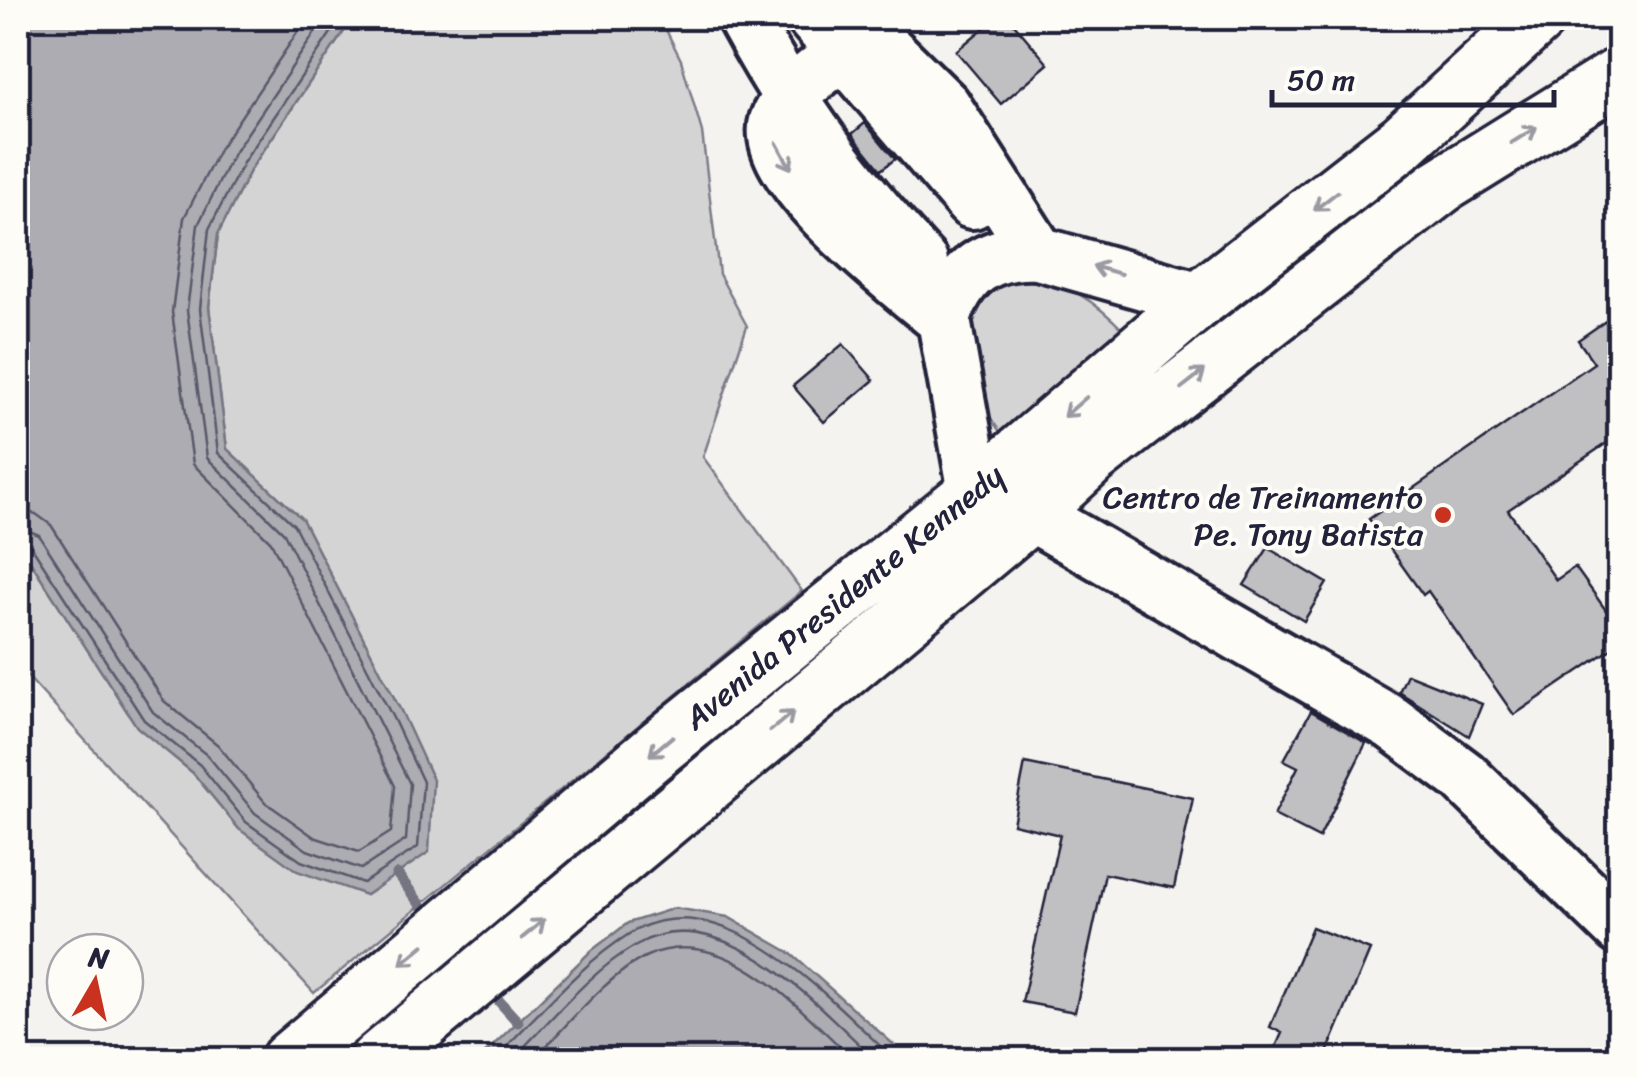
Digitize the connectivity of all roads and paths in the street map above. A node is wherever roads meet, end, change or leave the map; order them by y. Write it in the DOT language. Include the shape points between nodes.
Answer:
graph roads {
  1 [pos="744,18"];
  2 [pos="1537,18"];
  3 [pos="829,34"];
  4 [pos="1620,75"];
  5 [pos="789,100"];
  6 [pos="1025,252"];
  7 [pos="1200,299"];
  8 [pos="947,308"];
  9 [pos="976,492"];
  10 [pos="1032,514"];
  11 [pos="1620,928"];
  12 [pos="289,1060"];
  13 [pos="378,1060"];
  1 -- 5 [label="street"];
  2 -- 7 [label="main road, Avenida Presidente Kennedy, one-way" via="1403,141"];
  3 -- 5 [label="street"];
  3 -- 6 [label="street"];
  10 -- 4 [label="main road, Avenida Presidente Kennedy, one-way" via="1089,460 1442,186"];
  5 -- 8 [label="street, one-way"];
  7 -- 6 [label="street, one-way"];
  6 -- 8 [label="street" via="987,259 966,274"];
  7 -- 9 [label="main road, Avenida Presidente Kennedy, one-way"];
  8 -- 9 [label="street"];
  9 -- 12 [label="main road, Avenida Presidente Kennedy, one-way"];
  10 -- 11 [label="street" via="1392,723 1463,776"];
  13 -- 10 [label="main road, Avenida Presidente Kennedy, one-way"];
}
